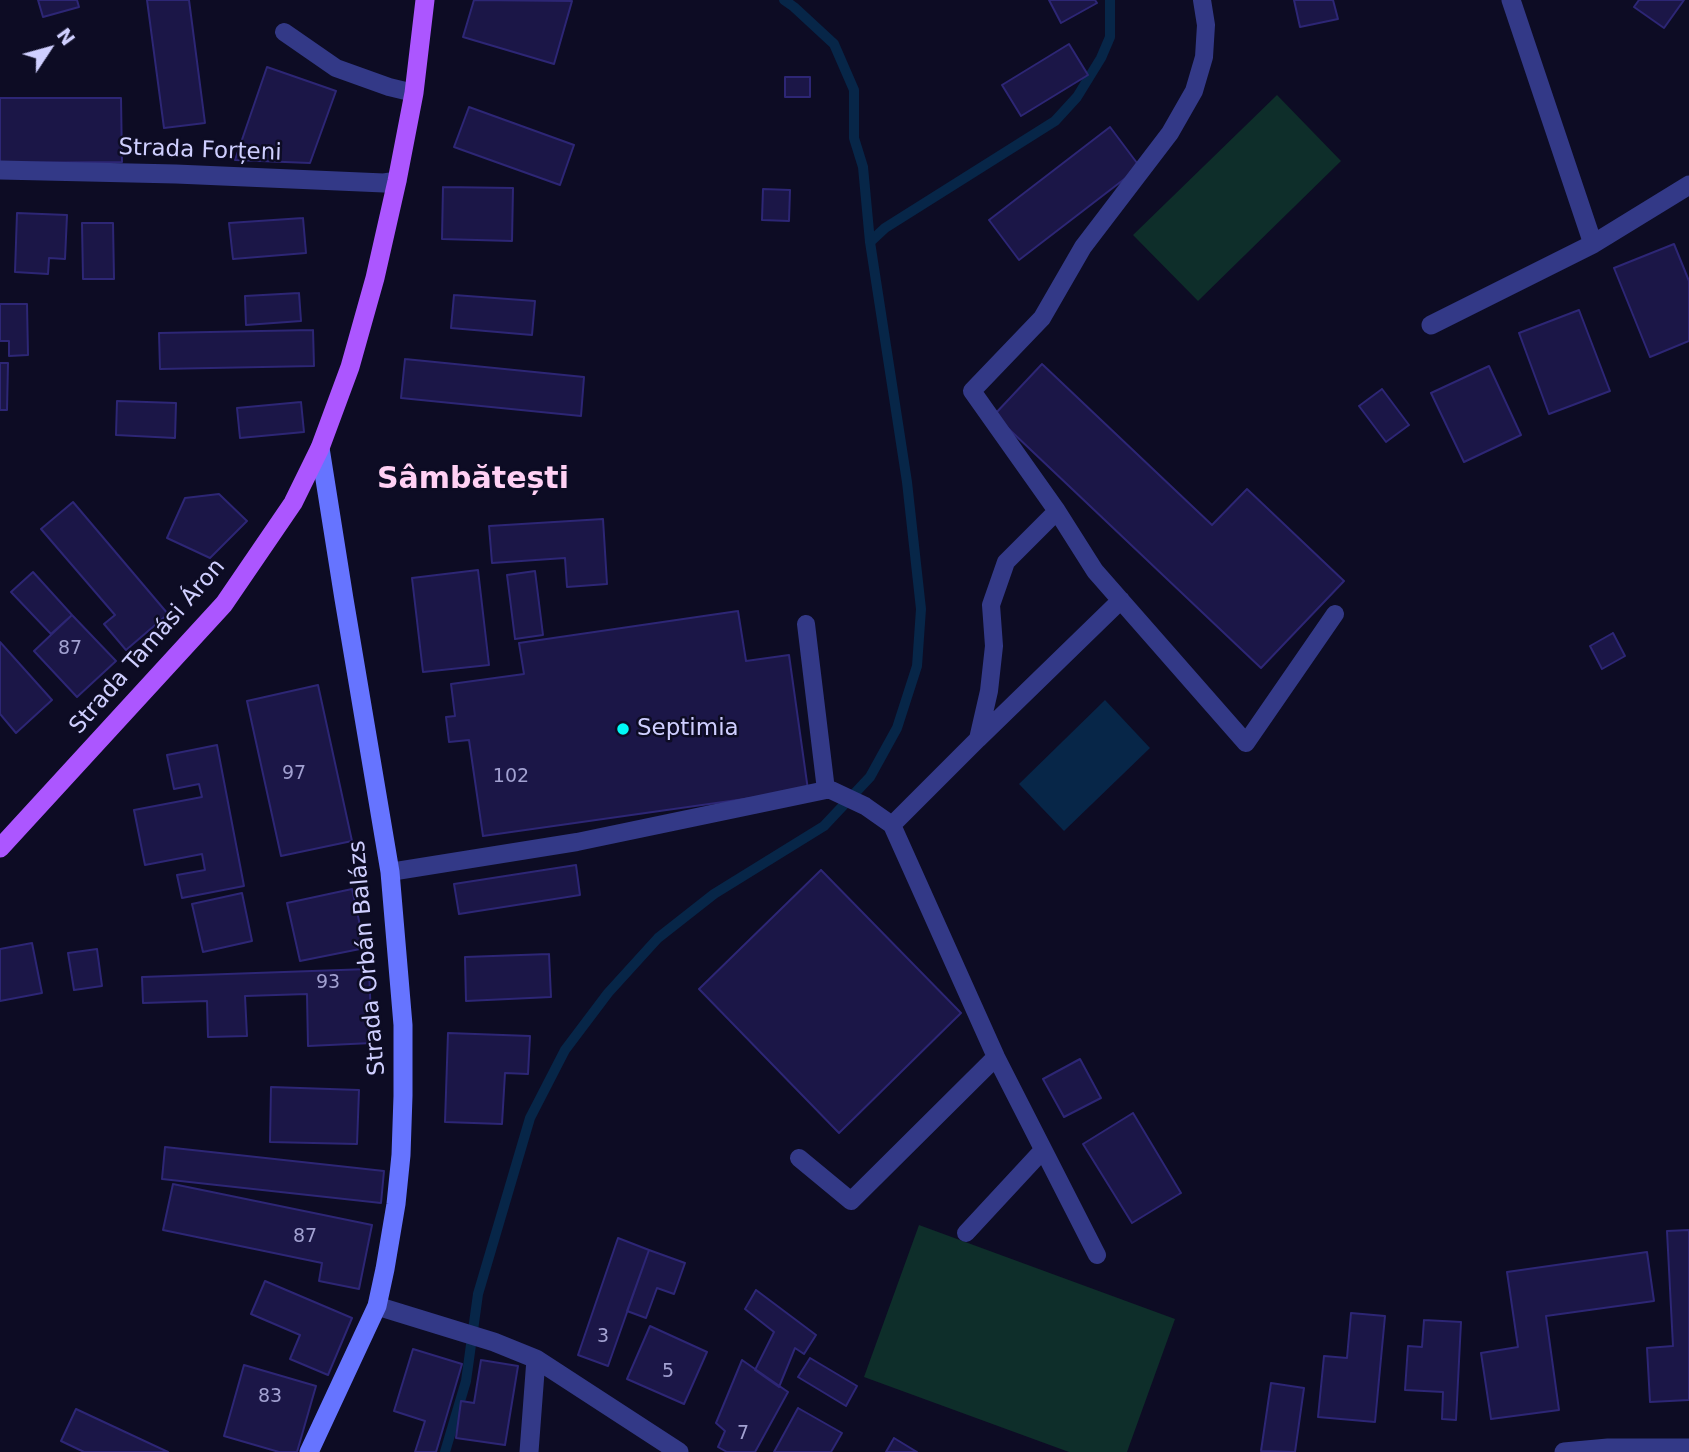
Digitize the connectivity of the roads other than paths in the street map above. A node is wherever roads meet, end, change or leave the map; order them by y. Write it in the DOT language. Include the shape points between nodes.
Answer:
graph roads {
  1 [pos="425,0"];
  2 [pos="1202,0"];
  3 [pos="1511,0"];
  4 [pos="284,32"];
  5 [pos="414,93"];
  6 [pos="0,170"];
  7 [pos="397,181"];
  8 [pos="1689,185"];
  9 [pos="1593,244"];
  10 [pos="1431,325"];
  11 [pos="320,448"];
  12 [pos="1057,511"];
  13 [pos="1121,600"];
  14 [pos="1335,614"];
  15 [pos="806,624"];
  16 [pos="978,739"];
  17 [pos="829,790"];
  18 [pos="892,824"];
  19 [pos="0,848"];
  20 [pos="390,872"];
  21 [pos="996,1057"];
  22 [pos="1043,1150"];
  23 [pos="799,1158"];
  24 [pos="966,1233"];
  25 [pos="1097,1255"];
  26 [pos="377,1306"];
  27 [pos="536,1359"];
  28 [pos="1689,1448"];
  29 [pos="309,1452"];
  30 [pos="529,1452"];
  31 [pos="679,1452"];
  32 [pos="1564,1452"];
  1 -- 5 [label="main road"];
  2 -- 12 [label="lane" via="1204,57 1194,91 1170,133 1083,247 1042,318 972,391"];
  3 -- 9 [label="street"];
  4 -- 5 [label="lane" via="336,68"];
  5 -- 7 [label="main road"];
  6 -- 7 [label="street, Strada Forțeni"];
  7 -- 11 [label="main road, Strada Tamási Áron" via="354,354"];
  8 -- 9 [label="street"];
  9 -- 10 [label="street"];
  11 -- 19 [label="main road, Strada Tamási Áron" via="293,503 224,604"];
  11 -- 20 [label="main road, Strada Orbán Balázs"];
  12 -- 13 [label="lane" via="1095,571"];
  12 -- 16 [label="lane" via="1006,562 991,606 994,646"];
  13 -- 14 [label="lane" via="1246,743"];
  13 -- 16 [label="lane"];
  15 -- 17 [label="lane"];
  16 -- 18 [label="lane"];
  17 -- 18 [label="lane"];
  17 -- 20 [label="lane" via="577,842"];
  18 -- 21 [label="lane"];
  20 -- 26 [label="main road, Strada Orbán Balázs" via="403,1025 403,1096 396,1204"];
  21 -- 22 [label="lane"];
  21 -- 23 [label="lane" via="851,1201"];
  22 -- 24 [label="lane"];
  22 -- 25 [label="lane"];
  26 -- 27 [label="street"];
  26 -- 29 [label="main road, Strada Orbán Balázs"];
  27 -- 30 [label="street"];
  27 -- 31 [label="street"];
  28 -- 32 [label="street"];
}
